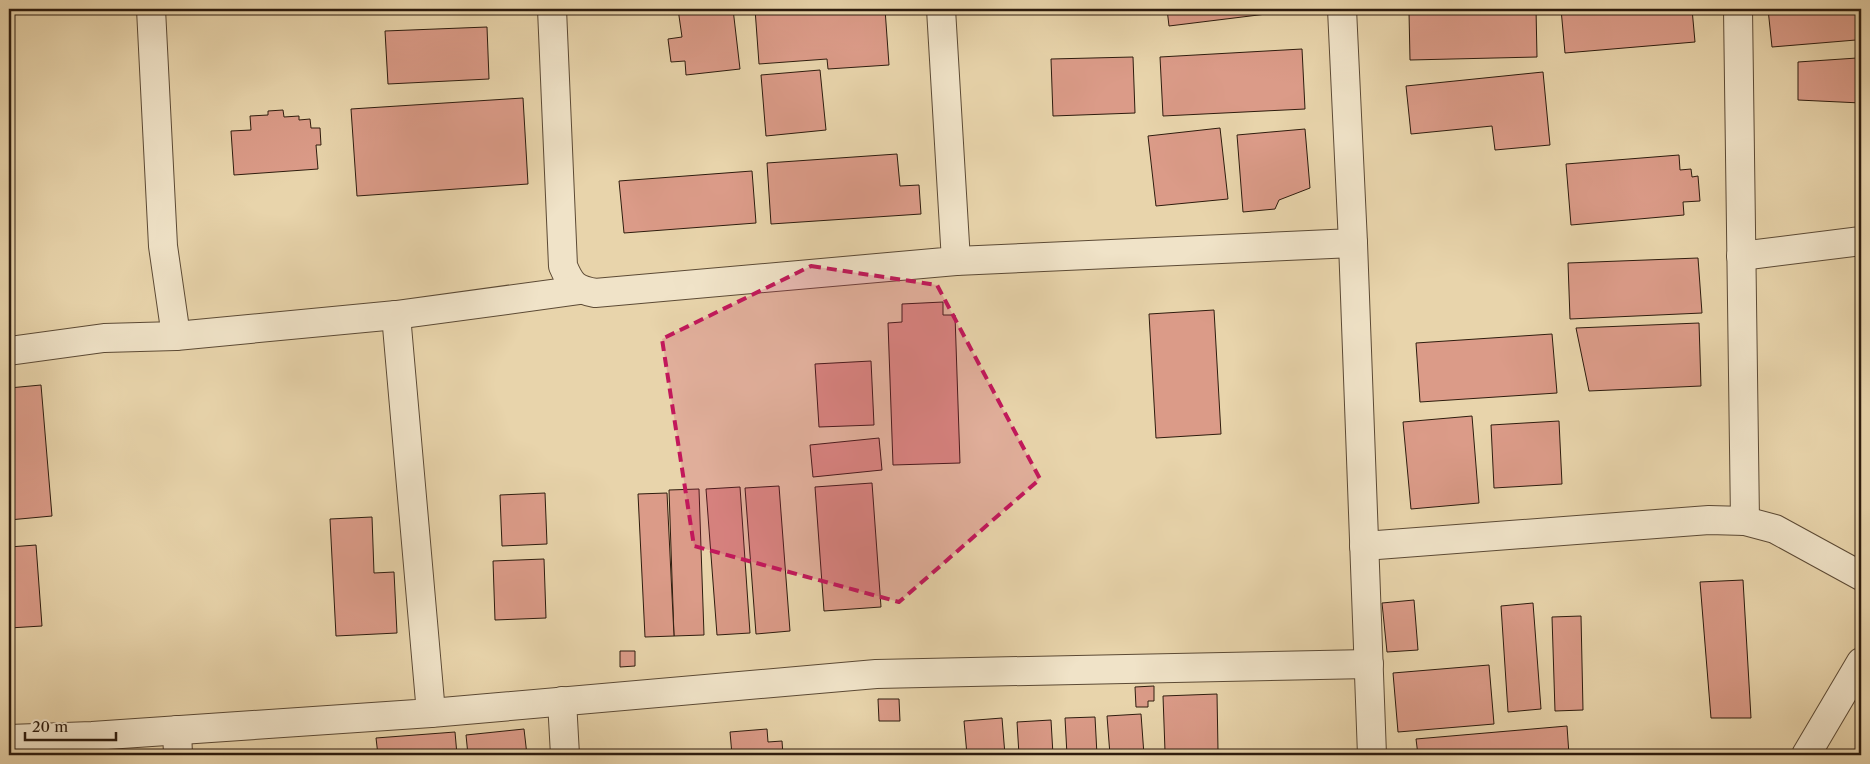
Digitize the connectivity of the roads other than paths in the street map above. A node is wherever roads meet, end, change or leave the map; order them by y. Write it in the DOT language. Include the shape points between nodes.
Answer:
graph roads {
  1 [pos="151,9"];
  2 [pos="552,9"];
  3 [pos="941,9"];
  4 [pos="1342,9"];
  5 [pos="1738,9"];
  6 [pos="1861,241"];
  7 [pos="1354,243"];
  8 [pos="1742,256"];
  9 [pos="956,261"];
  10 [pos="580,290"];
  11 [pos="396,315"];
  12 [pos="176,336"];
  13 [pos="9,351"];
  14 [pos="1745,521"];
  15 [pos="1364,546"];
  16 [pos="1861,576"];
  17 [pos="1861,662"];
  18 [pos="1369,664"];
  19 [pos="562,701"];
  20 [pos="431,713"];
  21 [pos="9,739"];
  22 [pos="178,743"];
  23 [pos="565,755"];
  24 [pos="1372,755"];
  25 [pos="1806,755"];
  1 -- 12 [label="street" via="164,246"];
  2 -- 10 [label="street" via="563,266 569,281"];
  3 -- 9 [label="street"];
  4 -- 7 [label="street"];
  5 -- 8 [label="street"];
  6 -- 8 [label="street"];
  7 -- 9 [label="street"];
  7 -- 15 [label="street"];
  8 -- 14 [label="street"];
  9 -- 10 [label="street" via="595,294"];
  10 -- 11 [label="street"];
  11 -- 12 [label="street"];
  11 -- 20 [label="street"];
  12 -- 13 [label="street" via="104,338"];
  14 -- 15 [label="street" via="1709,520"];
  14 -- 16 [label="street" via="1775,529"];
  15 -- 18 [label="street"];
  17 -- 25 [label="street"];
  18 -- 19 [label="street" via="876,674"];
  18 -- 24 [label="street"];
  19 -- 20 [label="street"];
  19 -- 23 [label="street"];
  20 -- 22 [label="street"];
  21 -- 22 [label="street"];
}
